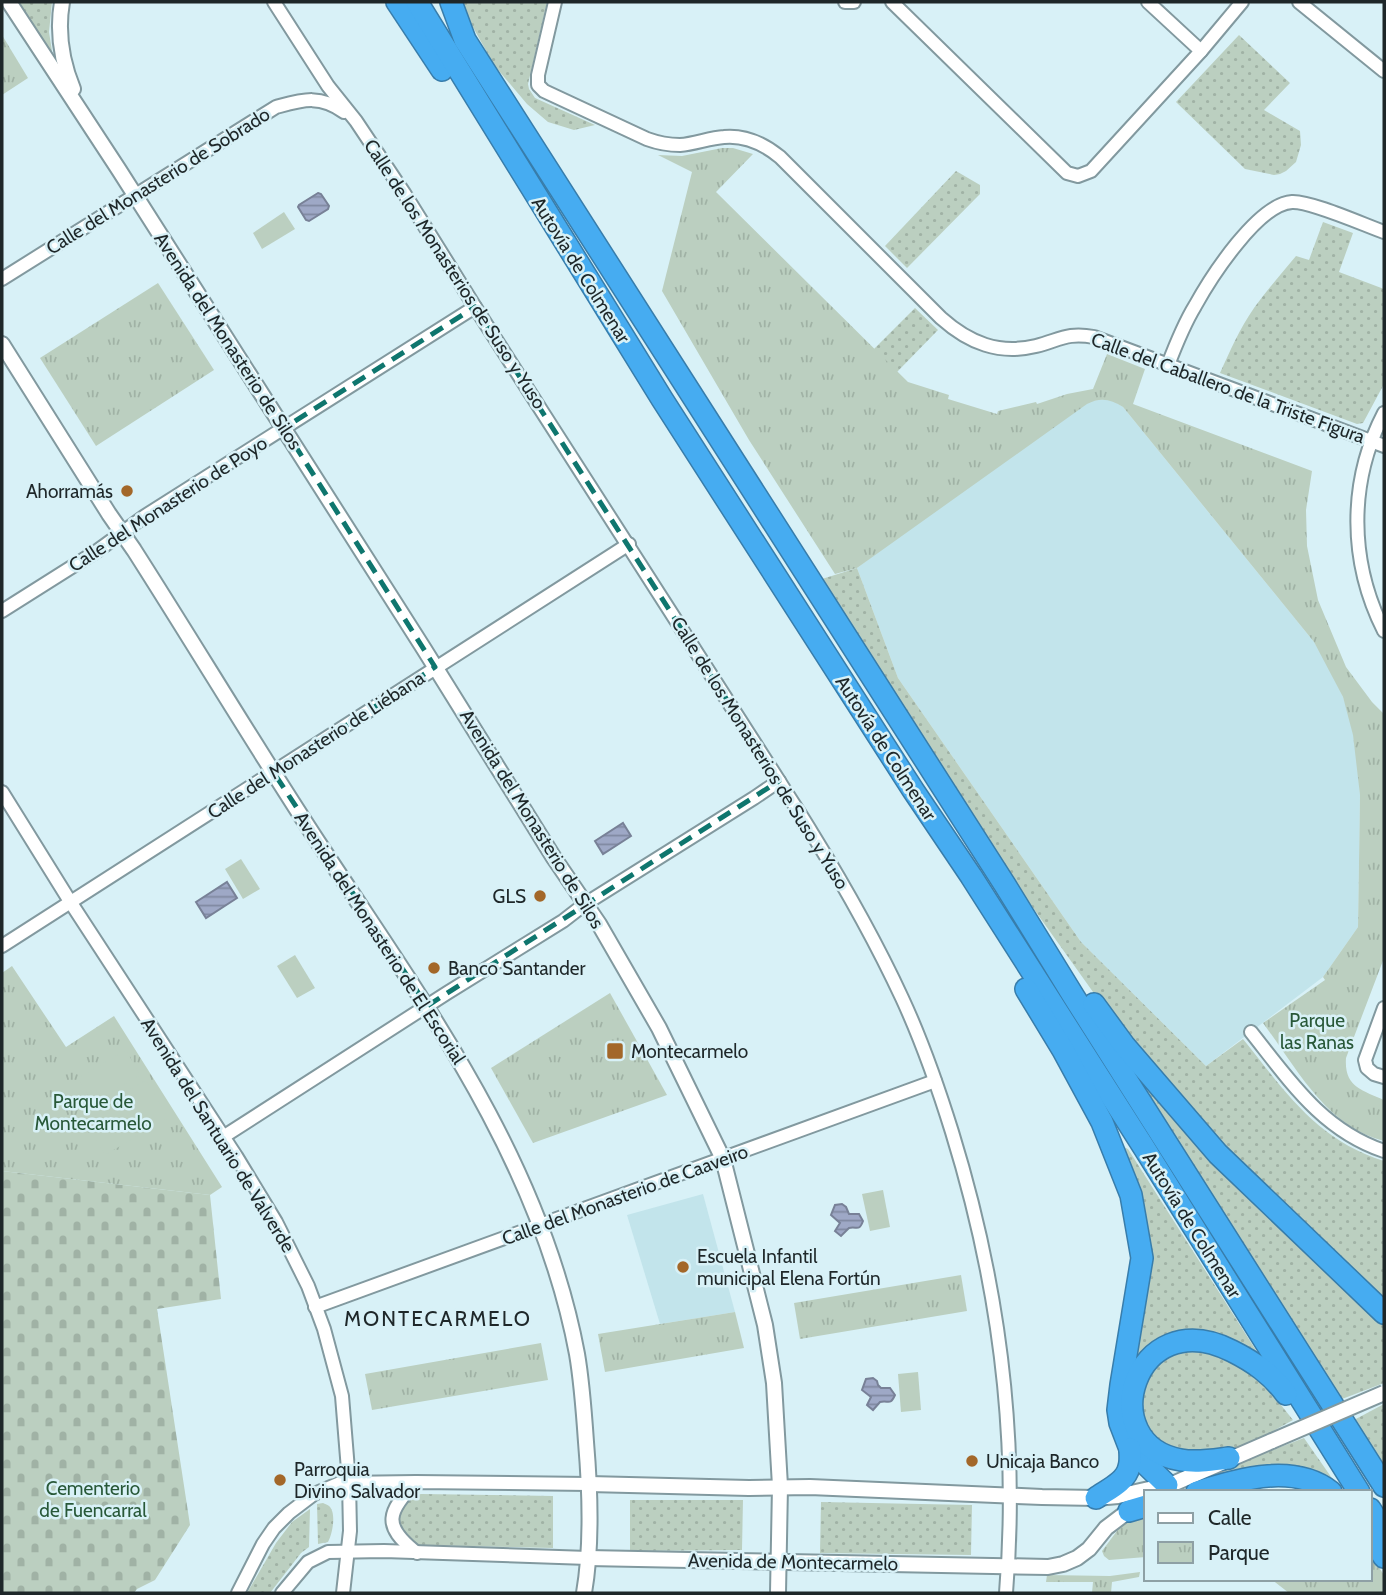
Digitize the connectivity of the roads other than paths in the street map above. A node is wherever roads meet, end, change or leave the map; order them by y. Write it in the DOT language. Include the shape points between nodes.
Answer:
graph roads {
  1 [pos="9,2"];
  2 [pos="62,2"];
  3 [pos="274,2"];
  4 [pos="397,2"];
  5 [pos="416,2"];
  6 [pos="441,2"];
  7 [pos="451,2"];
  8 [pos="555,2"];
  9 [pos="845,2"];
  10 [pos="853,2"];
  11 [pos="892,2"];
  12 [pos="1148,2"];
  13 [pos="1242,2"];
  14 [pos="1298,2"];
  15 [pos="465,40"];
  16 [pos="1200,51"];
  17 [pos="1384,72"];
  18 [pos="86,119"];
  19 [pos="356,121"];
  20 [pos="135,195"];
  21 [pos="1384,233"];
  22 [pos="573,259"];
  23 [pos="2,279"];
  24 [pos="475,307"];
  25 [pos="2,344"];
  26 [pos="1168,365"];
  27 [pos="1384,413"];
  28 [pos="284,428"];
  29 [pos="1371,441"];
  30 [pos="1384,446"];
  31 [pos="122,532"];
  32 [pos="629,544"];
  33 [pos="2,611"];
  34 [pos="1381,615"];
  35 [pos="1384,631"];
  36 [pos="435,667"];
  37 [pos="274,773"];
  38 [pos="779,781"];
  39 [pos="913,790"];
  40 [pos="2,792"];
  41 [pos="1005,885"];
  42 [pos="71,902"];
  43 [pos="585,904"];
  44 [pos="2,946"];
  45 [pos="427,1006"];
  46 [pos="1384,1008"];
  47 [pos="1251,1032"];
  48 [pos="1384,1077"];
  49 [pos="935,1081"];
  50 [pos="223,1137"];
  51 [pos="1384,1151"];
  52 [pos="723,1159"];
  53 [pos="541,1226"];
  54 [pos="315,1307"];
  55 [pos="1384,1313"];
  56 [pos="1384,1393"];
  57 [pos="1130,1449"];
  58 [pos="1229,1458"];
  59 [pos="349,1482"];
  60 [pos="416,1482"];
  61 [pos="589,1484"];
  62 [pos="780,1486"];
  63 [pos="1384,1486"];
  64 [pos="1357,1488"];
  65 [pos="1162,1489"];
  66 [pos="1204,1490"];
  67 [pos="1328,1490"];
  68 [pos="1144,1492"];
  69 [pos="1010,1495"];
  70 [pos="1096,1498"];
  71 [pos="1140,1505"];
  72 [pos="1372,1512"];
  73 [pos="1384,1531"];
  74 [pos="1372,1539"];
  75 [pos="348,1551"];
  76 [pos="416,1553"];
  77 [pos="1384,1557"];
  78 [pos="588,1558"];
  79 [pos="779,1562"];
  80 [pos="1008,1566"];
  81 [pos="238,1593"];
  82 [pos="282,1593"];
  83 [pos="343,1593"];
  84 [pos="584,1593"];
  85 [pos="778,1593"];
  86 [pos="1006,1593"];
  1 -- 18 [label="street, Avenida del Monasterio de Silos"];
  2 -- 18 [label="street, Avenida del Monasterio de Silos" via="62,54"];
  3 -- 19 [label="street, Calle de los Monasterios de Suso y Yuso"];
  4 -- 22 [label="highway"];
  5 -- 22 [label="highway, Autovía de Colmenar"];
  6 -- 15 [label="highway"];
  7 -- 15 [label="highway"];
  8 -- 26 [label="street, Calle del Caballero de la Triste Figura" via="538,75 538,85 544,91 661,144 738,137 764,145 968,338 991,347 1017,349 1082,335"];
  9 -- 10 [label="street"];
  11 -- 16 [label="street" via="1067,173 1078,176 1091,171"];
  12 -- 16 [label="street"];
  13 -- 16 [label="street"];
  14 -- 17 [label="street"];
  15 -- 41 [label="highway, Autovía de Colmenar"];
  18 -- 20 [label="street, Avenida del Monasterio de Silos"];
  19 -- 20 [label="street, Calle del Monasterio de Sobrado" via="335,105 307,99 276,107"];
  19 -- 24 [label="street, Calle de los Monasterios de Suso y Yuso"];
  20 -- 23 [label="street, Calle del Monasterio de Sobrado"];
  20 -- 28 [label="street, Avenida del Monasterio de Silos"];
  21 -- 26 [label="street" via="1299,202 1272,209 1210,282"];
  22 -- 39 [label="highway, Autovía de Colmenar"];
  24 -- 28 [label="street, Calle del Monasterio de Poyo"];
  24 -- 32 [label="street, Calle de los Monasterios de Suso y Yuso"];
  25 -- 31 [label="street, Avenida del Monasterio de El Escorial"];
  26 -- 29 [label="street, Calle del Caballero de la Triste Figura"];
  27 -- 29 [label="street"];
  28 -- 31 [label="street, Calle del Monasterio de Poyo"];
  28 -- 36 [label="street, Avenida del Monasterio de Silos"];
  29 -- 30 [label="street, Calle del Caballero de la Triste Figura"];
  29 -- 34 [label="street" via="1356,525 1364,581"];
  31 -- 33 [label="street, Calle del Monasterio de Poyo"];
  31 -- 37 [label="street, Avenida del Monasterio de El Escorial"];
  32 -- 36 [label="street, Calle del Monasterio de Liébana"];
  32 -- 38 [label="street, Calle de los Monasterios de Suso y Yuso"];
  34 -- 35 [label="street"];
  36 -- 37 [label="street, Calle del Monasterio de Liébana"];
  36 -- 43 [label="street, Avenida del Monasterio de Silos"];
  37 -- 42 [label="street, Calle del Monasterio de Liébana"];
  37 -- 45 [label="street, Avenida del Monasterio de El Escorial"];
  38 -- 43 [label="street"];
  38 -- 49 [label="street, Calle de los Monasterios de Suso y Yuso" via="865,925 903,1000"];
  39 -- 57 [label="highway" via="960,881 1096,1110 1131,1195 1142,1258 1118,1410"];
  39 -- 64 [label="highway, Autovía de Colmenar"];
  40 -- 42 [label="street, Avenida del Santuario de Valverde"];
  41 -- 55 [label="highway" via="1124,1045 1218,1154"];
  41 -- 63 [label="highway, Autovía de Colmenar"];
  42 -- 44 [label="street, Calle del Monasterio de Liébana"];
  42 -- 50 [label="street, Avenida del Santuario de Valverde"];
  43 -- 45 [label="street"];
  43 -- 52 [label="street, Avenida del Monasterio de Silos" via="659,1028"];
  45 -- 50 [label="street"];
  45 -- 53 [label="street, Avenida del Monasterio de El Escorial" via="508,1147"];
  46 -- 48 [label="street" via="1365,1060 1367,1068"];
  47 -- 51 [label="street" via="1316,1111 1348,1135"];
  49 -- 52 [label="street, Calle del Monasterio de Caaveiro"];
  49 -- 69 [label="street, Calle de los Monasterios de Suso y Yuso" via="972,1203 990,1289 1006,1402"];
  50 -- 54 [label="street, Avenida del Santuario de Valverde" via="276,1222"];
  52 -- 53 [label="street, Calle del Monasterio de Caaveiro"];
  52 -- 62 [label="street, Avenida del Monasterio de Silos" via="765,1325 774,1383"];
  53 -- 54 [label="street, Calle del Monasterio de Caaveiro"];
  53 -- 61 [label="street, Avenida del Monasterio de El Escorial" via="578,1356"];
  54 -- 59 [label="street, Avenida del Santuario de Valverde" via="342,1395"];
  56 -- 58 [label="street, bridge"];
  57 -- 65 [label="highway"];
  57 -- 70 [label="highway" via="1125,1477"];
  58 -- 64 [label="highway" via="1202,1462 1163,1455 1139,1431 1133,1417 1135,1384 1140,1369 1161,1348 1206,1340 1251,1360 1278,1383"];
  58 -- 65 [label="street"];
  59 -- 60 [label="street"];
  59 -- 75 [label="street, Avenida del Santuario de Valverde"];
  59 -- 81 [label="street" via="314,1494 289,1513 263,1544"];
  60 -- 61 [label="street"];
  60 -- 76 [label="street" via="393,1512 397,1536"];
  61 -- 62 [label="street"];
  61 -- 78 [label="street, Avenida del Monasterio de El Escorial"];
  62 -- 69 [label="street"];
  62 -- 79 [label="street, Avenida del Monasterio de Silos"];
  66 -- 67 [label="highway" via="1248,1478 1293,1476"];
  68 -- 70 [label="street"];
  69 -- 70 [label="street"];
  69 -- 80 [label="street, Calle de los Monasterios de Suso y Yuso"];
  71 -- 80 [label="street, Avenida de Montecarmelo" via="1069,1562 1048,1567"];
  72 -- 73 [label="highway"];
  74 -- 77 [label="highway"];
  75 -- 76 [label="street, Avenida de Montecarmelo"];
  75 -- 82 [label="street, Avenida de Montecarmelo" via="328,1552 308,1562"];
  75 -- 83 [label="street, Avenida del Santuario de Valverde"];
  76 -- 78 [label="street, Avenida de Montecarmelo"];
  78 -- 79 [label="street, Avenida de Montecarmelo"];
  78 -- 84 [label="street, Avenida del Monasterio de El Escorial"];
  79 -- 80 [label="street, Avenida de Montecarmelo"];
  79 -- 85 [label="street, Avenida del Monasterio de Silos"];
  80 -- 86 [label="street, Calle de los Monasterios de Suso y Yuso"];
}
